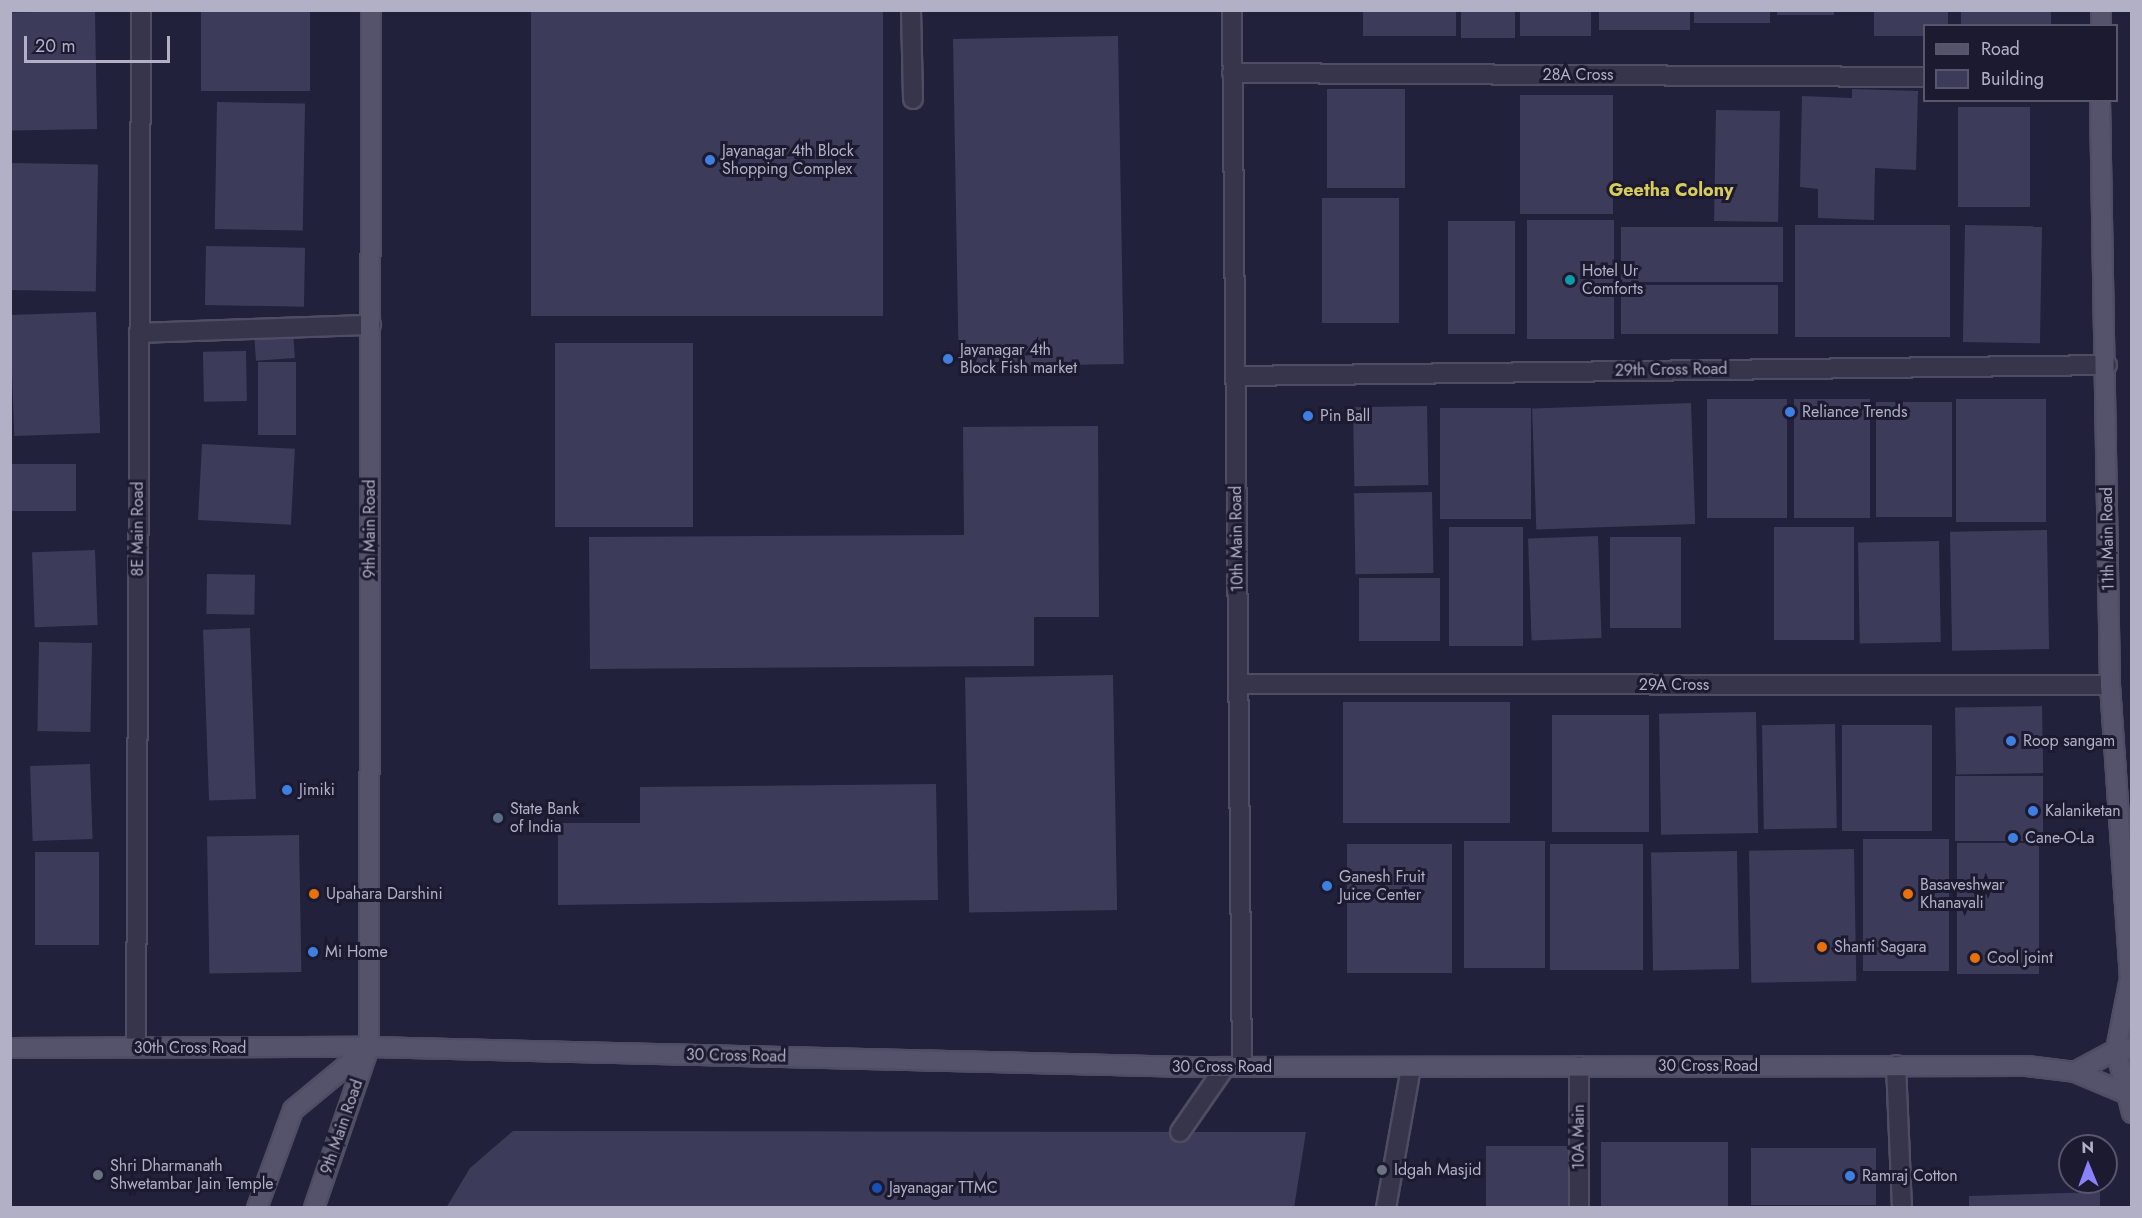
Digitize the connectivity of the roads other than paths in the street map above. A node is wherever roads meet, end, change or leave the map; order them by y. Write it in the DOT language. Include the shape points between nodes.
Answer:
graph roads {
  1 [pos="141,10"];
  2 [pos="371,10"];
  3 [pos="911,10"];
  4 [pos="1232,10"];
  5 [pos="1232,73"];
  6 [pos="1923,77"];
  7 [pos="913,99"];
  8 [pos="2100,102"];
  9 [pos="371,325"];
  10 [pos="139,333"];
  11 [pos="2107,365"];
  12 [pos="1235,376"];
  13 [pos="1238,684"];
  14 [pos="2110,684"];
  15 [pos="2131,980"];
  16 [pos="369,1047"];
  17 [pos="10,1048"];
  18 [pos="136,1048"];
  19 [pos="2124,1049"];
  20 [pos="1896,1065"];
  21 [pos="1579,1066"];
  22 [pos="1234,1067"];
  23 [pos="1411,1067"];
  24 [pos="2075,1072"];
  25 [pos="2130,1102"];
  26 [pos="1180,1132"];
  27 [pos="257,1208"];
  28 [pos="315,1208"];
  29 [pos="1386,1208"];
  30 [pos="1579,1208"];
  31 [pos="1902,1208"];
  1 -- 10 [label="street, 8E Main Road"];
  2 -- 9 [label="main road, 9th Main Road"];
  3 -- 7 [label="street"];
  4 -- 5 [label="street, 10th Main Road"];
  5 -- 6 [label="street, 28A Cross"];
  5 -- 12 [label="street, 10th Main Road"];
  8 -- 11 [label="main road, 11th Main Road"];
  9 -- 10 [label="street"];
  9 -- 16 [label="main road, 9th Main Road"];
  10 -- 18 [label="street, 8E Main Road"];
  11 -- 12 [label="street, 29th Cross Road"];
  11 -- 14 [label="main road, 11th Main Road"];
  12 -- 13 [label="street, 10th Main Road"];
  13 -- 14 [label="street, 29A Cross"];
  13 -- 22 [label="street, 10th Main Road"];
  14 -- 15 [label="main road, 11th Main Road"];
  15 -- 19 [label="main road, 11th Main Road"];
  16 -- 18 [label="main road, 30th Cross Road"];
  16 -- 22 [label="main road, 30 Cross Road"];
  16 -- 27 [label="main road, 9th Main Road" via="293,1110"];
  16 -- 28 [label="main road, 9th Main Road"];
  17 -- 18 [label="main road, 30th Cross Road"];
  19 -- 24 [label="main road"];
  19 -- 25 [label="main road, 11th Main Road"];
  20 -- 21 [label="main road, 30 Cross Road"];
  20 -- 24 [label="main road, 30 Cross Road" via="2027,1066"];
  20 -- 31 [label="street"];
  21 -- 23 [label="main road, 30 Cross Road"];
  21 -- 30 [label="street, 10A Main"];
  22 -- 23 [label="main road, 30 Cross Road"];
  22 -- 26 [label="street"];
  23 -- 29 [label="street"];
  24 -- 25 [label="main road"];
}
